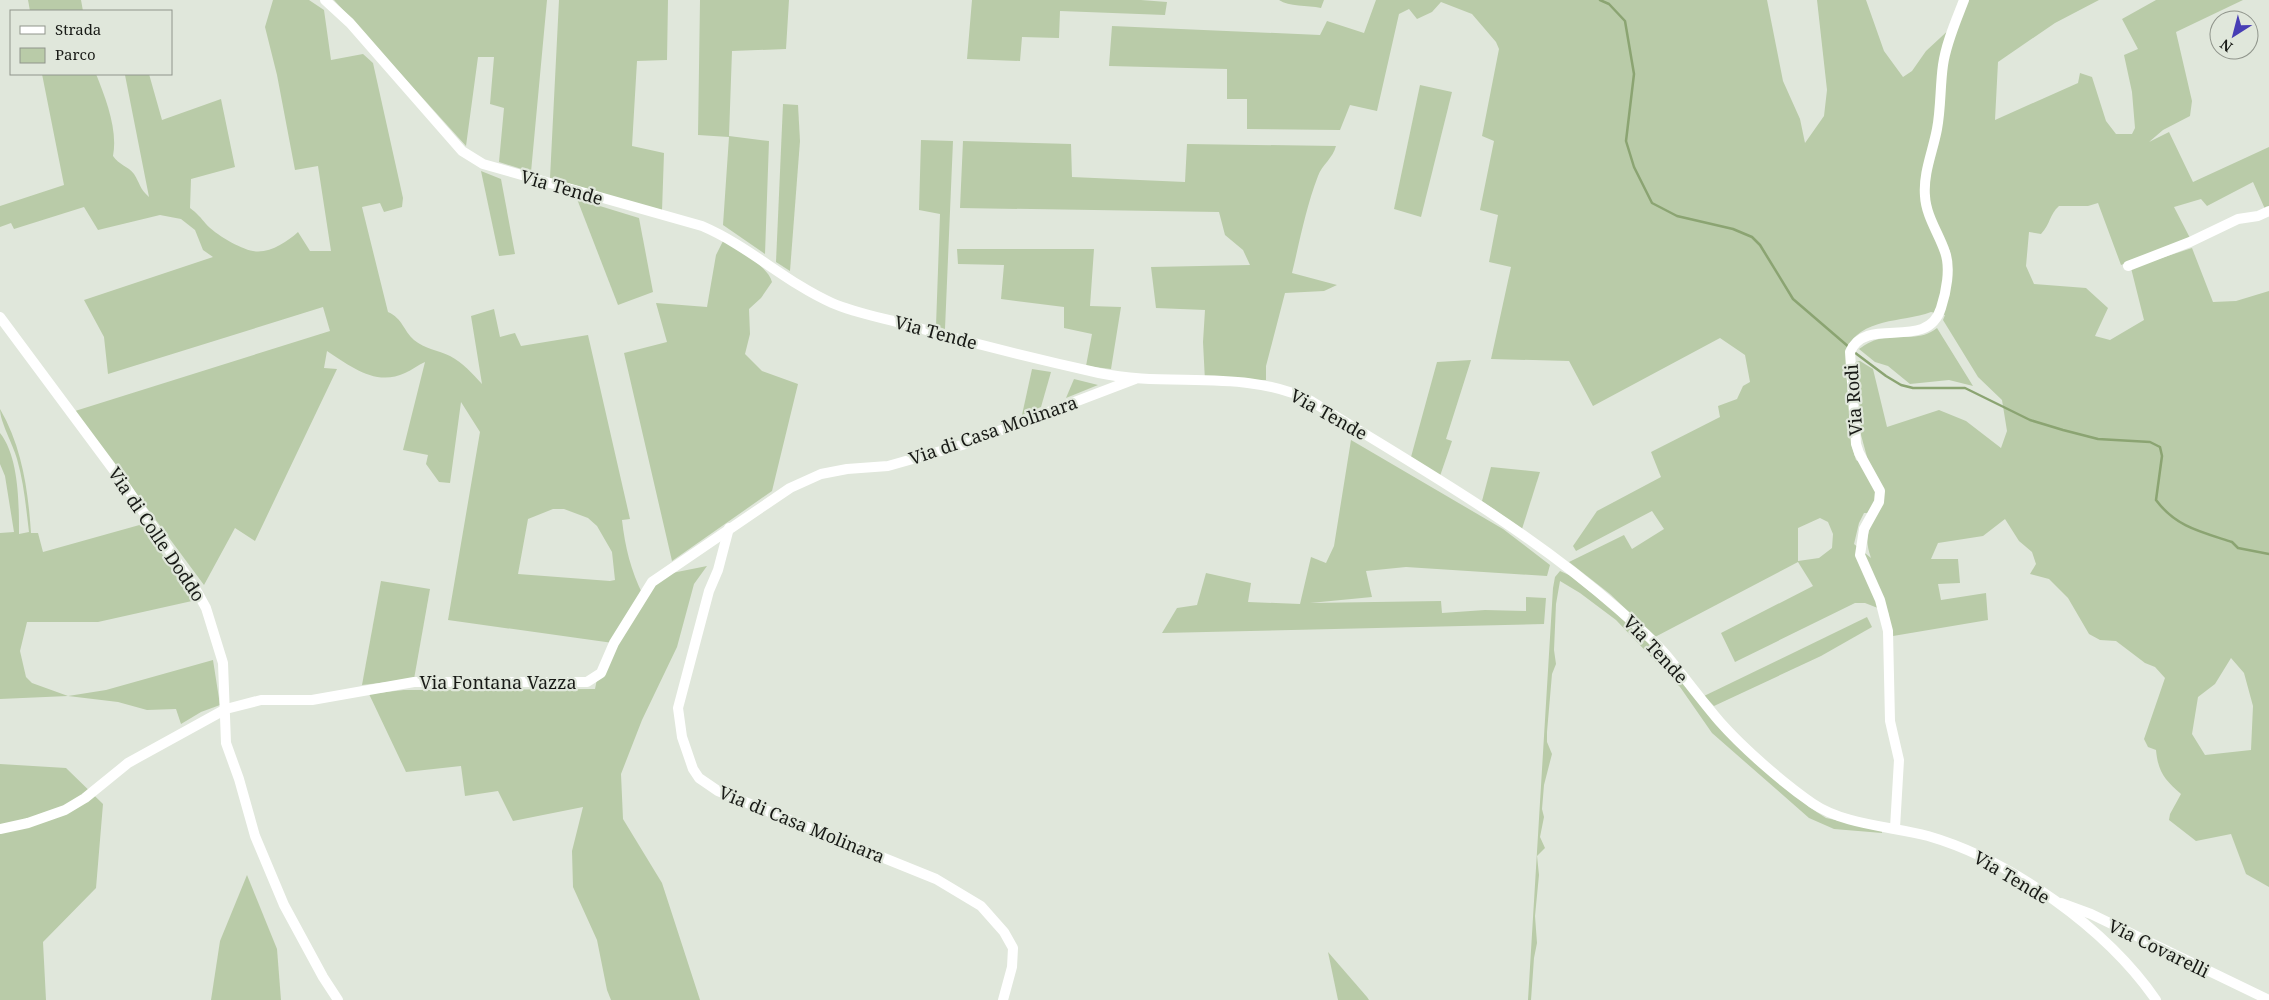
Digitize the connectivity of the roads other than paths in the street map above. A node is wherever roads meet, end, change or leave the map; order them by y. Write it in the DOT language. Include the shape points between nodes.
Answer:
graph roads {
  1 [pos="325,0"];
  2 [pos="1964,0"];
  3 [pos="2269,211"];
  4 [pos="2128,266"];
  5 [pos="0,317"];
  6 [pos="1138,378"];
  7 [pos="729,528"];
  8 [pos="226,709"];
  9 [pos="1895,828"];
  10 [pos="0,829"];
  11 [pos="2048,898"];
  12 [pos="338,1000"];
  13 [pos="1003,1000"];
  14 [pos="2156,1000"];
  15 [pos="2269,1000"];
  1 -- 6 [label="street, Via Tende" via="350,23 462,152 483,164 702,226 834,304 948,336 1108,374"];
  2 -- 9 [label="street, Via Rodi" via="1943,64 1939,117 1925,183 1927,206 1947,259 1943,304 1937,318 1924,330 1871,336 1861,339 1850,352 1856,444 1880,491 1879,502 1864,529 1860,555 1880,600 1888,631 1890,720 1899,760"];
  3 -- 4 [label="street" via="2238,219"];
  5 -- 8 [label="street, Via di Colle Doddo" via="124,484 195,588 206,608 223,663"];
  6 -- 7 [label="street, Via di Casa Molinara" via="962,445 888,466 821,474 790,488"];
  6 -- 9 [label="street, Via Tende" via="1260,384 1312,401 1496,516 1617,607 1667,656 1731,734 1808,800 1838,816"];
  7 -- 8 [label="street, Via Fontana Vazza" via="652,582 614,643 601,673 587,682 414,682 312,700 261,700"];
  7 -- 13 [label="street, Via di Casa Molinara" via="678,708 682,737 693,769 699,778 718,791 936,879 981,906 1004,932 1013,948 1012,967"];
  8 -- 10 [label="street, Via Fontana Vazza" via="128,762 85,798 65,810"];
  8 -- 12 [label="street, Via di Colle Doddo" via="226,743 240,779 254,836 284,905"];
  9 -- 11 [label="street, Via Tende" via="1973,852"];
  11 -- 14 [label="street, Via Tende" via="2106,943"];
  11 -- 15 [label="street, Via Covarelli" via="2091,914"];
}
